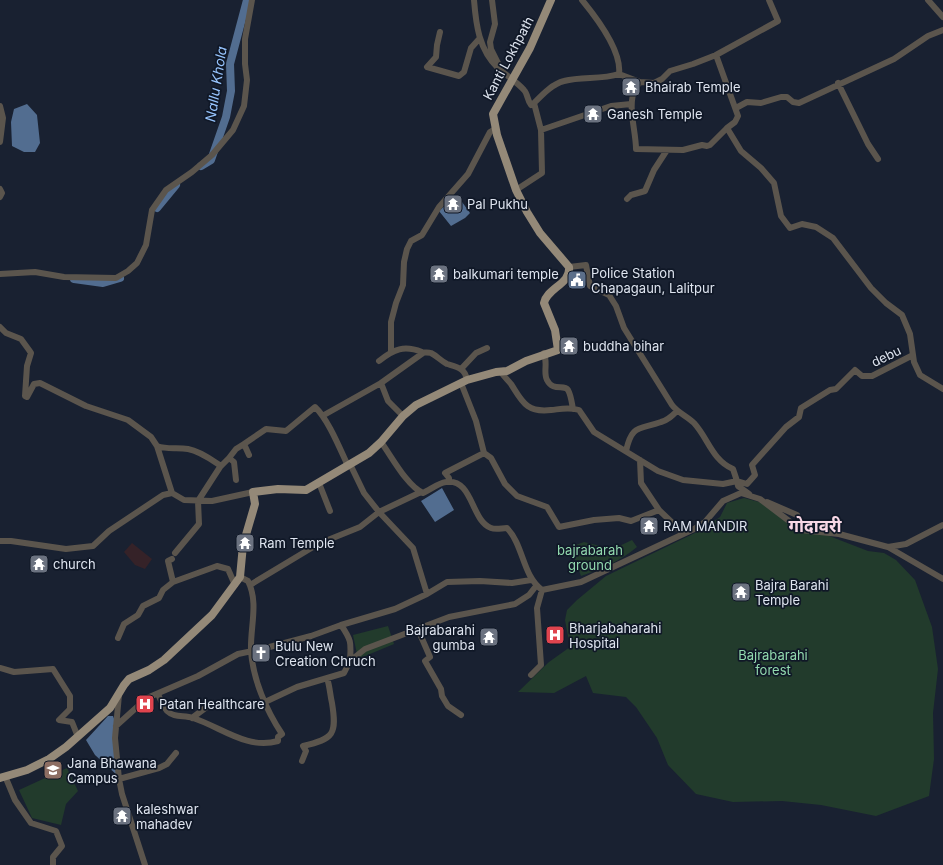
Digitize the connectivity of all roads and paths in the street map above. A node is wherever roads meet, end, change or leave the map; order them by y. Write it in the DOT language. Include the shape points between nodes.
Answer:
graph roads {
  1 [pos="252,0"];
  2 [pos="474,0"];
  3 [pos="492,0"];
  4 [pos="551,0"];
  5 [pos="582,0"];
  6 [pos="769,0"];
  7 [pos="928,0"];
  8 [pos="943,17"];
  9 [pos="943,30"];
  10 [pos="440,32"];
  11 [pos="480,38"];
  12 [pos="716,55"];
  13 [pos="503,72"];
  14 [pos="619,74"];
  15 [pos="513,80"];
  16 [pos="640,82"];
  17 [pos="838,83"];
  18 [pos="534,103"];
  19 [pos="631,104"];
  20 [pos="0,106"];
  21 [pos="736,108"];
  22 [pos="727,128"];
  23 [pos="495,129"];
  24 [pos="541,130"];
  25 [pos="0,142"];
  26 [pos="667,150"];
  27 [pos="878,159"];
  28 [pos="0,190"];
  29 [pos="516,190"];
  30 [pos="0,198"];
  31 [pos="627,199"];
  32 [pos="569,267"];
  33 [pos="0,274"];
  34 [pos="0,327"];
  35 [pos="487,348"];
  36 [pos="391,352"];
  37 [pos="423,353"];
  38 [pos="544,353"];
  39 [pos="913,355"];
  40 [pos="379,361"];
  41 [pos="461,369"];
  42 [pos="501,372"];
  43 [pos="464,382"];
  44 [pos="381,384"];
  45 [pos="943,389"];
  46 [pos="573,409"];
  47 [pos="677,411"];
  48 [pos="324,415"];
  49 [pos="403,416"];
  50 [pos="380,442"];
  51 [pos="244,444"];
  52 [pos="157,446"];
  53 [pos="626,451"];
  54 [pos="484,453"];
  55 [pos="249,455"];
  56 [pos="229,458"];
  57 [pos="640,460"];
  58 [pos="349,465"];
  59 [pos="221,466"];
  60 [pos="236,480"];
  61 [pos="737,481"];
  62 [pos="449,482"];
  63 [pos="319,483"];
  64 [pos="253,492"];
  65 [pos="421,492"];
  66 [pos="172,493"];
  67 [pos="198,501"];
  68 [pos="659,510"];
  69 [pos="330,511"];
  70 [pos="379,512"];
  71 [pos="797,515"];
  72 [pos="943,525"];
  73 [pos="683,534"];
  74 [pos="0,541"];
  75 [pos="888,547"];
  76 [pos="175,553"];
  77 [pos="172,559"];
  78 [pos="240,576"];
  79 [pos="943,579"];
  80 [pos="531,580"];
  81 [pos="173,582"];
  82 [pos="235,585"];
  83 [pos="250,585"];
  84 [pos="536,586"];
  85 [pos="542,590"];
  86 [pos="427,594"];
  87 [pos="341,625"];
  88 [pos="420,634"];
  89 [pos="118,638"];
  90 [pos="251,650"];
  91 [pos="350,661"];
  92 [pos="0,668"];
  93 [pos="530,675"];
  94 [pos="327,678"];
  95 [pos="158,694"];
  96 [pos="119,696"];
  97 [pos="265,702"];
  98 [pos="212,703"];
  99 [pos="461,715"];
  100 [pos="192,718"];
  101 [pos="116,726"];
  102 [pos="78,737"];
  103 [pos="176,753"];
  104 [pos="302,761"];
  105 [pos="3,777"];
  106 [pos="119,779"];
  107 [pos="53,865"];
  108 [pos="145,865"];
  1 -- 33 [label="street" via="245,39 247,80 244,106 233,130 212,155 166,190 155,205 146,245 137,263 116,278 64,277 35,272"];
  2 -- 11 [label="street"];
  3 -- 13 [label="street" via="495,24 491,33 491,49"];
  4 -- 15 [label="main road, Kanti Lokhpath"];
  5 -- 14 [label="street" via="598,20 609,41 619,64"];
  6 -- 12 [label="street" via="778,21"];
  7 -- 8 [label="street"];
  9 -- 17 [label="street" via="928,36 894,59"];
  10 -- 11 [label="street" via="436,57 426,66 459,76 464,72 471,48"];
  11 -- 13 [label="street" via="492,61"];
  12 -- 16 [label="street" via="670,71 654,83"];
  12 -- 21 [label="street"];
  13 -- 15 [label="street"];
  14 -- 16 [label="street"];
  14 -- 18 [label="street" via="564,81 549,89"];
  15 -- 18 [label="street" via="527,93 527,100 531,105"];
  15 -- 23 [label="main road, Kanti Lokhpath" via="493,114"];
  16 -- 19 [label="street" via="635,88"];
  17 -- 21 [label="street" via="799,103 781,97 761,103 747,102"];
  17 -- 27 [label="street"];
  18 -- 24 [label="street"];
  19 -- 24 [label="street" via="611,106"];
  19 -- 26 [label="street" via="636,149"];
  20 -- 25 [label="street" via="3,118"];
  21 -- 22 [label="street" via="738,116"];
  22 -- 26 [label="street" via="710,145"];
  22 -- 39 [label="street" via="740,151 761,168 774,183 781,216 790,228 802,224 816,227 833,238 871,288 902,315 910,334"];
  23 -- 29 [label="main road, Kanti Lokhpath"];
  23 -- 36 [label="street" via="490,132 468,174 439,207 422,235 411,241 407,249 404,285 391,322"];
  24 -- 29 [label="street" via="542,173"];
  26 -- 31 [label="street" via="645,191 631,195"];
  28 -- 30 [label="street"];
  29 -- 32 [label="main road, Kanti Lokhpath" via="540,233"];
  32 -- 38 [label="main road" via="567,278 545,299 544,306 555,330 559,348"];
  32 -- 47 [label="street" via="586,265 590,286 609,295 624,328"];
  34 -- 52 [label="street" via="6,333 21,339 31,353 27,366 25,396 27,397 34,384 40,382 86,406 128,420 151,437"];
  35 -- 41 [label="street" via="476,353"];
  36 -- 37 [label="street" via="415,348"];
  36 -- 40 [label="street"];
  37 -- 41 [label="street" via="430,353"];
  37 -- 44 [label="street"];
  38 -- 42 [label="main road"];
  38 -- 46 [label="street" via="547,361 545,375 548,382 556,388 568,390"];
  39 -- 45 [label="street" via="920,375"];
  39 -- 61 [label="street, debu" via="872,376 862,376 855,370 836,389 801,408 799,417 786,427 752,465 755,476 747,484"];
  41 -- 43 [label="street" via="464,372"];
  42 -- 43 [label="main road"];
  42 -- 46 [label="street" via="522,402 530,407 550,411"];
  43 -- 49 [label="main road" via="416,405"];
  43 -- 54 [label="street"];
  44 -- 48 [label="street"];
  44 -- 49 [label="street" via="388,401"];
  46 -- 53 [label="street" via="581,413 594,432"];
  47 -- 53 [label="street" via="662,422 636,429 630,434"];
  47 -- 61 [label="street" via="694,423 724,465 733,469"];
  48 -- 51 [label="street" via="315,407 286,431 266,429"];
  48 -- 58 [label="street" via="329,430"];
  49 -- 50 [label="main road"];
  50 -- 58 [label="main road" via="369,453"];
  50 -- 65 [label="street" via="410,483"];
  51 -- 55 [label="street"];
  51 -- 56 [label="street"];
  52 -- 59 [label="street" via="166,450 188,449"];
  52 -- 66 [label="street"];
  53 -- 57 [label="street"];
  54 -- 62 [label="street" via="447,471 445,473"];
  54 -- 68 [label="street" via="490,458 505,484 517,496 547,506 559,527 594,520 619,518 631,521"];
  56 -- 59 [label="street"];
  56 -- 60 [label="street" via="234,462"];
  57 -- 61 [label="street" via="658,471 683,480 723,484"];
  57 -- 68 [label="street" via="641,484"];
  58 -- 63 [label="main road"];
  58 -- 70 [label="street" via="364,493"];
  59 -- 67 [label="street"];
  61 -- 71 [label="street" via="738,486 750,494"];
  62 -- 65 [label="street" via="443,482"];
  62 -- 80 [label="street" via="466,492 484,523 492,528 507,528"];
  63 -- 64 [label="main road" via="306,490 278,489"];
  63 -- 69 [label="street"];
  64 -- 67 [label="street" via="212,502"];
  64 -- 78 [label="main road" via="255,504 243,545"];
  65 -- 70 [label="street"];
  66 -- 67 [label="street" via="184,500"];
  66 -- 74 [label="street" via="163,495 108,531 93,546 66,549"];
  67 -- 76 [label="street" via="198,524"];
  68 -- 73 [label="street"];
  70 -- 83 [label="street" via="360,527 318,544"];
  70 -- 86 [label="street" via="413,548"];
  72 -- 75 [label="street" via="906,544"];
  73 -- 75 [label="street" via="705,522 722,501 741,493 760,499 801,530 839,534"];
  73 -- 85 [label="street" via="580,582"];
  75 -- 79 [label="street"];
  77 -- 81 [label="street" via="168,561"];
  78 -- 82 [label="main road"];
  78 -- 83 [label="street"];
  80 -- 84 [label="street"];
  80 -- 86 [label="street" via="512,583 447,582"];
  81 -- 82 [label="street" via="217,566 228,568"];
  81 -- 89 [label="street" via="162,590 159,598 144,606 138,615 124,624"];
  82 -- 96 [label="main road" via="212,615 164,660 129,679"];
  83 -- 90 [label="street" via="254,598"];
  84 -- 85 [label="street"];
  84 -- 91 [label="street" via="529,596 514,604 450,617 365,649"];
  85 -- 93 [label="street" via="537,608 541,665"];
  86 -- 87 [label="street" via="395,609"];
  87 -- 90 [label="street" via="311,636"];
  87 -- 91 [label="street" via="350,638"];
  88 -- 99 [label="street" via="430,657 425,661 441,689 442,696 448,706"];
  90 -- 95 [label="street"];
  90 -- 97 [label="street"];
  91 -- 94 [label="street" via="344,673"];
  92 -- 102 [label="street" via="14,672 53,669 70,696 70,709 59,720 72,722"];
  94 -- 97 [label="street" via="297,687"];
  94 -- 104 [label="street" via="336,721 330,735 320,742 303,746 306,751"];
  95 -- 100 [label="street" via="167,711 175,716"];
  95 -- 101 [label="street" via="147,698"];
  96 -- 101 [label="street"];
  96 -- 102 [label="main road" via="110,708"];
  97 -- 100 [label="street" via="282,734 278,741 269,744 240,739"];
  98 -- 100 [label="street"];
  101 -- 106 [label="street"];
  102 -- 105 [label="main road" via="49,759 19,773"];
  103 -- 106 [label="street" via="167,764 159,768"];
  105 -- 107 [label="street" via="31,823 56,831 62,846 53,857"];
  106 -- 108 [label="street"];
}
